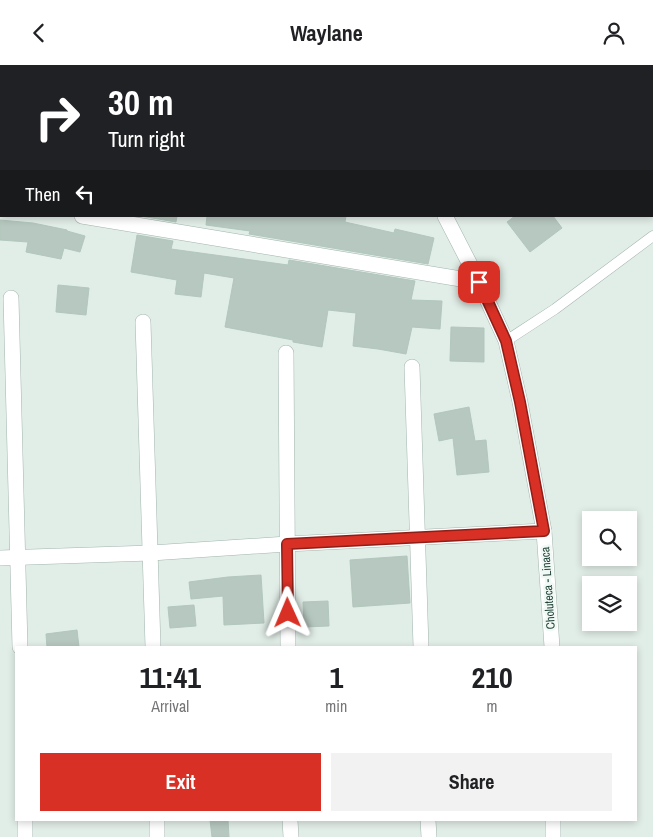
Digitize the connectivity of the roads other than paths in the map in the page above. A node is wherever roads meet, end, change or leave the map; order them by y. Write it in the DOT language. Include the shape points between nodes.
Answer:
graph roads {
  1 [pos="88,217"];
  2 [pos="446,217"];
  3 [pos="653,236"];
  4 [pos="479,282"];
  5 [pos="10,298"];
  6 [pos="143,322"];
  7 [pos="506,341"];
  8 [pos="286,353"];
  9 [pos="412,367"];
  10 [pos="544,531"];
  11 [pos="417,537"];
  12 [pos="287,544"];
  13 [pos="151,553"];
  14 [pos="17,557"];
  15 [pos="0,558"];
  16 [pos="20,646"];
  17 [pos="153,646"];
  18 [pos="288,646"];
  19 [pos="421,646"];
  20 [pos="552,646"];
  21 [pos="25,821"];
  22 [pos="157,821"];
  23 [pos="290,821"];
  24 [pos="428,821"];
  25 [pos="553,821"];
  26 [pos="25,837"];
  27 [pos="157,837"];
  28 [pos="291,837"];
  29 [pos="429,837"];
  30 [pos="552,837"];
  1 -- 4 [label="street"];
  2 -- 4 [label="street, Choluteca - Linaca"];
  3 -- 7 [label="lane"];
  4 -- 7 [label="street, Choluteca - Linaca"];
  5 -- 14 [label="street"];
  6 -- 13 [label="street"];
  7 -- 10 [label="street, Choluteca - Linaca"];
  8 -- 12 [label="street"];
  9 -- 11 [label="street"];
  10 -- 11 [label="street"];
  10 -- 20 [label="street, Choluteca - Linaca"];
  11 -- 12 [label="street"];
  11 -- 19 [label="street"];
  12 -- 13 [label="street"];
  12 -- 18 [label="street"];
  13 -- 14 [label="street"];
  13 -- 17 [label="street"];
  14 -- 15 [label="street"];
  14 -- 16 [label="street"];
  21 -- 26 [label="street"];
  22 -- 27 [label="street"];
  23 -- 28 [label="street"];
  24 -- 29 [label="street"];
  25 -- 30 [label="street"];
}
